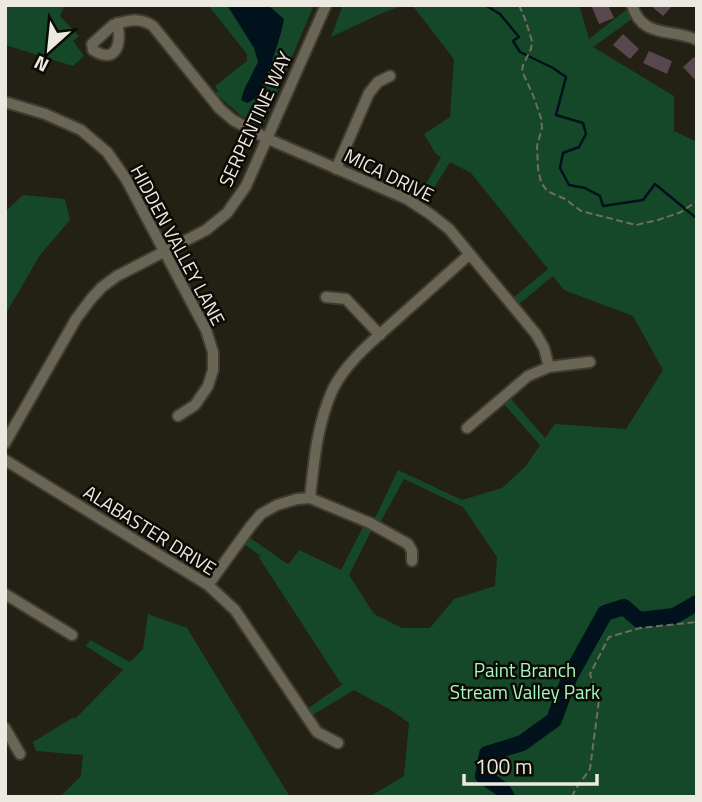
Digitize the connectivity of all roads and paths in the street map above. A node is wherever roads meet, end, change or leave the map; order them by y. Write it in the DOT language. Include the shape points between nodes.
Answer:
graph roads {
  1 [pos="326,5"];
  2 [pos="519,5"];
  3 [pos="632,5"];
  4 [pos="117,23"];
  5 [pos="697,40"];
  6 [pos="390,76"];
  7 [pos="5,102"];
  8 [pos="268,139"];
  9 [pos="335,169"];
  10 [pos="697,201"];
  11 [pos="164,252"];
  12 [pos="470,254"];
  13 [pos="327,297"];
  14 [pos="380,335"];
  15 [pos="590,362"];
  16 [pos="549,367"];
  17 [pos="178,416"];
  18 [pos="467,428"];
  19 [pos="5,443"];
  20 [pos="5,460"];
  21 [pos="310,498"];
  22 [pos="412,561"];
  23 [pos="208,585"];
  24 [pos="5,594"];
  25 [pos="697,622"];
  26 [pos="72,635"];
  27 [pos="5,728"];
  28 [pos="338,743"];
  29 [pos="20,754"];
  30 [pos="572,797"];
  1 -- 8 [label="street, SERPENTINE WAY"];
  2 -- 10 [label="path" via="532,41 522,71 541,118 538,169 547,191 581,211 636,225 681,212"];
  3 -- 5 [label="street" via="634,14 654,31"];
  4 -- 8 [label="street, MICA DRIVE" via="145,21 153,26 220,109"];
  6 -- 9 [label="street" via="369,93"];
  7 -- 11 [label="street, HIDDEN VALLEY LANE" via="81,130 107,152"];
  8 -- 9 [label="street, MICA DRIVE"];
  8 -- 11 [label="street, SERPENTINE WAY" via="246,186 227,213"];
  9 -- 12 [label="street, MICA DRIVE" via="407,199 449,229"];
  11 -- 17 [label="street, HIDDEN VALLEY LANE" via="213,352 208,386 195,405"];
  11 -- 19 [label="street, SERPENTINE WAY" via="117,276 91,299"];
  12 -- 14 [label="street"];
  12 -- 16 [label="street, MICA DRIVE" via="536,334"];
  13 -- 14 [label="street" via="346,299"];
  14 -- 21 [label="street" via="334,387 316,442"];
  15 -- 16 [label="street"];
  16 -- 18 [label="street" via="521,381"];
  20 -- 23 [label="street, ALABASTER DRIVE"];
  21 -- 22 [label="street" via="408,544"];
  21 -- 23 [label="street" via="277,505 261,514"];
  23 -- 28 [label="street, ALABASTER DRIVE" via="235,610 317,733"];
  24 -- 26 [label="street"];
  25 -- 30 [label="path" via="640,628 610,637 590,674 599,700 590,769"];
  27 -- 29 [label="street"];
}
